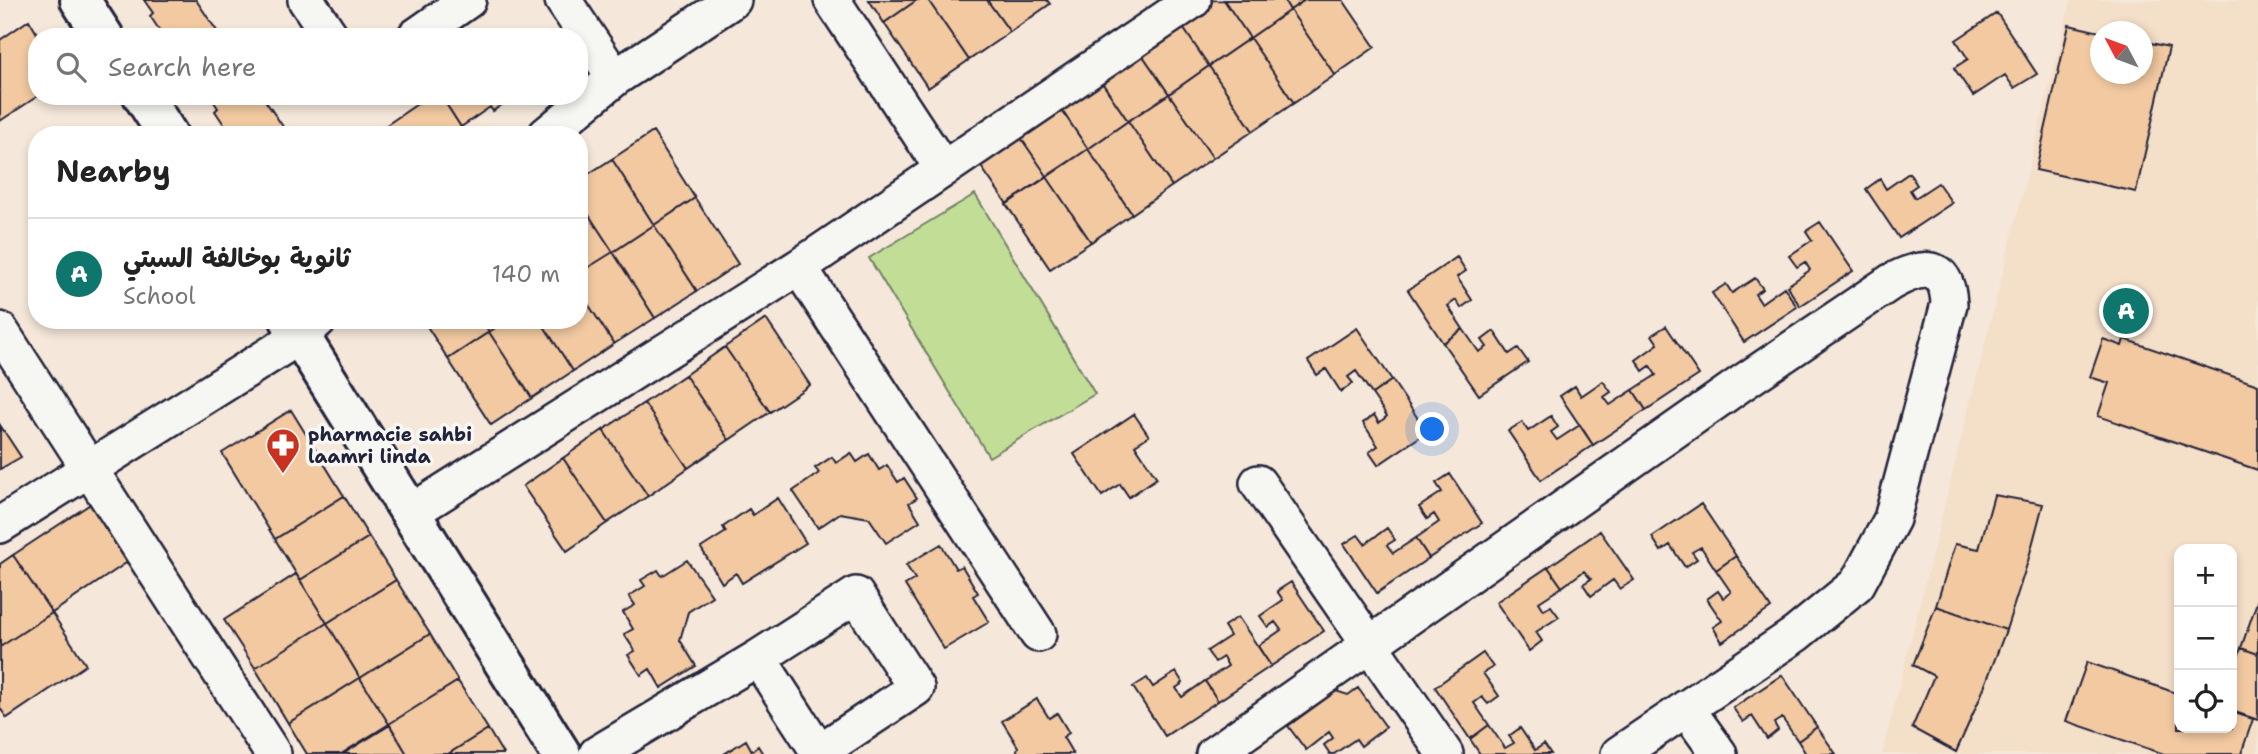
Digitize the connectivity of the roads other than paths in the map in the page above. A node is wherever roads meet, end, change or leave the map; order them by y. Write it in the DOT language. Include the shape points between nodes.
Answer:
graph roads {
  1 [pos="80,0"];
  2 [pos="306,0"];
  3 [pos="468,0"];
  4 [pos="563,0"];
  5 [pos="733,0"];
  6 [pos="832,0"];
  7 [pos="1192,0"];
  8 [pos="98,28"];
  9 [pos="325,28"];
  10 [pos="428,28"];
  11 [pos="582,28"];
  12 [pos="588,38"];
  13 [pos="615,78"];
  14 [pos="588,100"];
  15 [pos="149,105"];
  16 [pos="582,105"];
  17 [pos="162,126"];
  18 [pos="557,126"];
  19 [pos="943,169"];
  20 [pos="799,267"];
  21 [pos="297,329"];
  22 [pos="305,329"];
  23 [pos="0,331"];
  24 [pos="88,469"];
  25 [pos="1258,484"];
  26 [pos="410,513"];
  27 [pos="0,525"];
  28 [pos="1038,634"];
  29 [pos="1370,645"];
  30 [pos="758,658"];
  31 [pos="1686,708"];
  32 [pos="273,754"];
  33 [pos="561,754"];
  34 [pos="597,754"];
  35 [pos="1214,754"];
  36 [pos="1444,754"];
  37 [pos="1619,754"];
  38 [pos="1719,754"];
  1 -- 8 [label="main road"];
  2 -- 9 [label="street"];
  3 -- 10 [label="street"];
  4 -- 11 [label="street"];
  5 -- 13 [label="street"];
  6 -- 19 [label="street"];
  7 -- 19 [label="street"];
  12 -- 13 [label="street"];
  13 -- 14 [label="street"];
  15 -- 17 [label="main road"];
  16 -- 18 [label="street"];
  19 -- 20 [label="street"];
  20 -- 26 [label="street"];
  20 -- 28 [label="street"];
  21 -- 24 [label="street"];
  22 -- 26 [label="main road"];
  23 -- 24 [label="street"];
  24 -- 27 [label="street"];
  24 -- 32 [label="street"];
  25 -- 29 [label="street"];
  26 -- 33 [label="main road"];
  29 -- 31 [label="street" via="1891,282 1914,270 1937,272 1945,280 1949,304 1892,519 1857,584 1796,634"];
  29 -- 35 [label="street"];
  29 -- 36 [label="street"];
  30 -- 30 [label="street" via="856,595 916,688 819,752"];
  30 -- 34 [label="street"];
  31 -- 37 [label="street"];
  31 -- 38 [label="street"];
}
